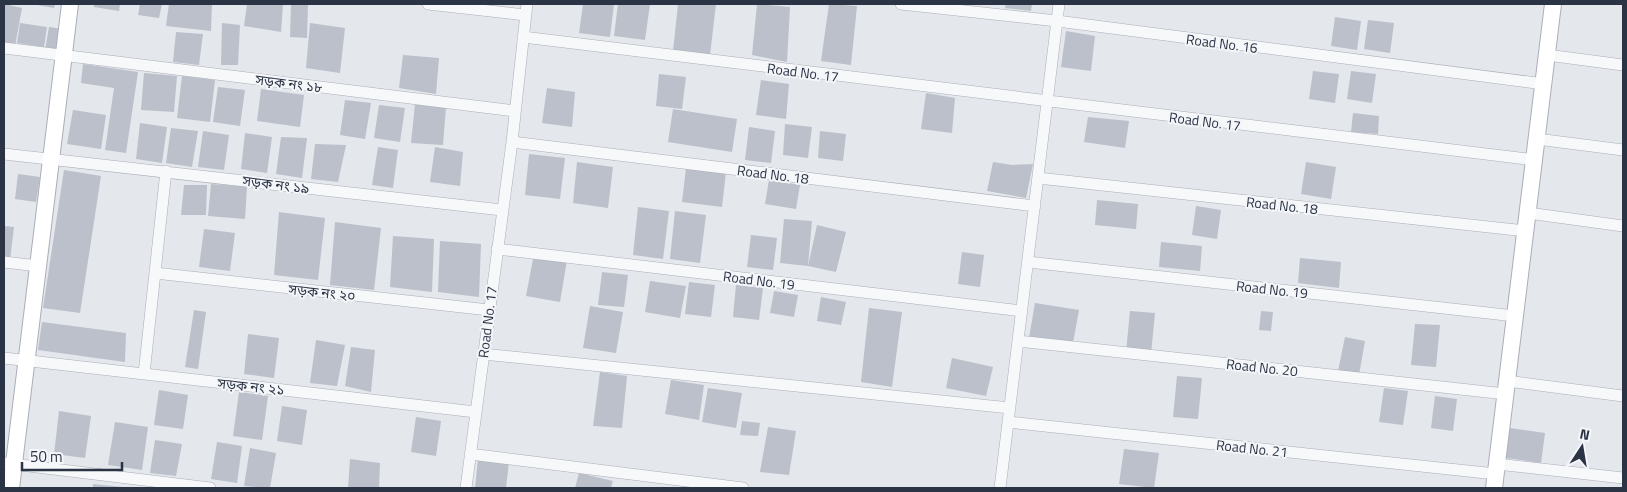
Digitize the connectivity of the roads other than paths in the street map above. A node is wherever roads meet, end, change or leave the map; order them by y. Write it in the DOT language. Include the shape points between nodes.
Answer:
graph roads {
  1 [pos="70,4"];
  2 [pos="428,4"];
  3 [pos="901,4"];
  4 [pos="1059,4"];
  5 [pos="1553,4"];
  6 [pos="526,9"];
  7 [pos="1057,22"];
  8 [pos="523,37"];
  9 [pos="4,48"];
  10 [pos="64,55"];
  11 [pos="1547,55"];
  12 [pos="1623,65"];
  13 [pos="1544,84"];
  14 [pos="1047,102"];
  15 [pos="514,111"];
  16 [pos="1537,139"];
  17 [pos="512,142"];
  18 [pos="1623,150"];
  19 [pos="4,154"];
  20 [pos="51,159"];
  21 [pos="1535,160"];
  22 [pos="166,171"];
  23 [pos="1038,178"];
  24 [pos="1035,206"];
  25 [pos="502,210"];
  26 [pos="1528,213"];
  27 [pos="1623,226"];
  28 [pos="1526,232"];
  29 [pos="497,249"];
  30 [pos="4,262"];
  31 [pos="1028,262"];
  32 [pos="38,266"];
  33 [pos="155,273"];
  34 [pos="489,310"];
  35 [pos="1022,311"];
  36 [pos="1515,316"];
  37 [pos="1018,341"];
  38 [pos="483,354"];
  39 [pos="4,358"];
  40 [pos="26,360"];
  41 [pos="144,374"];
  42 [pos="1506,387"];
  43 [pos="1623,396"];
  44 [pos="1010,408"];
  45 [pos="476,412"];
  46 [pos="1008,422"];
  47 [pos="470,454"];
  48 [pos="9,464"];
  49 [pos="1496,475"];
  50 [pos="1623,478"];
  51 [pos="11,488"];
  52 [pos="210,488"];
  53 [pos="466,488"];
  54 [pos="743,488"];
  55 [pos="1000,488"];
  1 -- 10 [label="street"];
  2 -- 6 [label="street"];
  3 -- 7 [label="street, Road No. 16"];
  4 -- 7 [label="street"];
  5 -- 11 [label="street"];
  6 -- 8 [label="street"];
  7 -- 13 [label="street, Road No. 16"];
  7 -- 14 [label="street"];
  8 -- 14 [label="street, Road No. 17"];
  8 -- 15 [label="street, Road No. 17"];
  9 -- 10 [label="street, সড়ক নং ১৮"];
  10 -- 15 [label="street, সড়ক নং ১৮"];
  10 -- 20 [label="street"];
  11 -- 12 [label="street"];
  11 -- 13 [label="street"];
  13 -- 16 [label="street"];
  14 -- 21 [label="street, Road No. 17"];
  14 -- 23 [label="street"];
  15 -- 17 [label="street, Road No. 17"];
  16 -- 18 [label="street"];
  16 -- 21 [label="street"];
  17 -- 24 [label="street, Road No. 18"];
  17 -- 25 [label="street, Road No. 17"];
  19 -- 20 [label="street, সড়ক নং ১৯"];
  20 -- 22 [label="street, সড়ক নং ১৯"];
  20 -- 32 [label="street"];
  21 -- 26 [label="street"];
  22 -- 25 [label="street, সড়ক নং ১৯"];
  22 -- 33 [label="street"];
  23 -- 24 [label="street"];
  23 -- 28 [label="street, Road No. 18"];
  24 -- 31 [label="street"];
  25 -- 29 [label="street, Road No. 17"];
  26 -- 27 [label="street"];
  26 -- 28 [label="street"];
  28 -- 36 [label="street"];
  29 -- 34 [label="street, Road No. 17"];
  29 -- 35 [label="street, Road No. 19"];
  30 -- 32 [label="street"];
  31 -- 35 [label="street"];
  31 -- 36 [label="street, Road No. 19"];
  32 -- 40 [label="street"];
  33 -- 34 [label="street, সড়ক নং ২০"];
  33 -- 41 [label="street"];
  34 -- 38 [label="street, Road No. 17"];
  35 -- 37 [label="street"];
  36 -- 42 [label="street"];
  37 -- 42 [label="street, Road No. 20"];
  37 -- 44 [label="street"];
  38 -- 44 [label="street"];
  38 -- 45 [label="street, Road No. 17"];
  39 -- 40 [label="street, সড়ক নং ২১"];
  40 -- 41 [label="street, সড়ক নং ২১"];
  40 -- 48 [label="street"];
  41 -- 45 [label="street, সড়ক নং ২১"];
  42 -- 43 [label="street, Road No. 20"];
  42 -- 49 [label="street"];
  44 -- 46 [label="street"];
  45 -- 47 [label="street, Road No. 17"];
  46 -- 49 [label="street, Road No. 21"];
  46 -- 55 [label="street"];
  47 -- 53 [label="street, Road No. 17"];
  47 -- 54 [label="street"];
  48 -- 51 [label="street"];
  48 -- 52 [label="street"];
  49 -- 50 [label="street, Road No. 21"];
}
